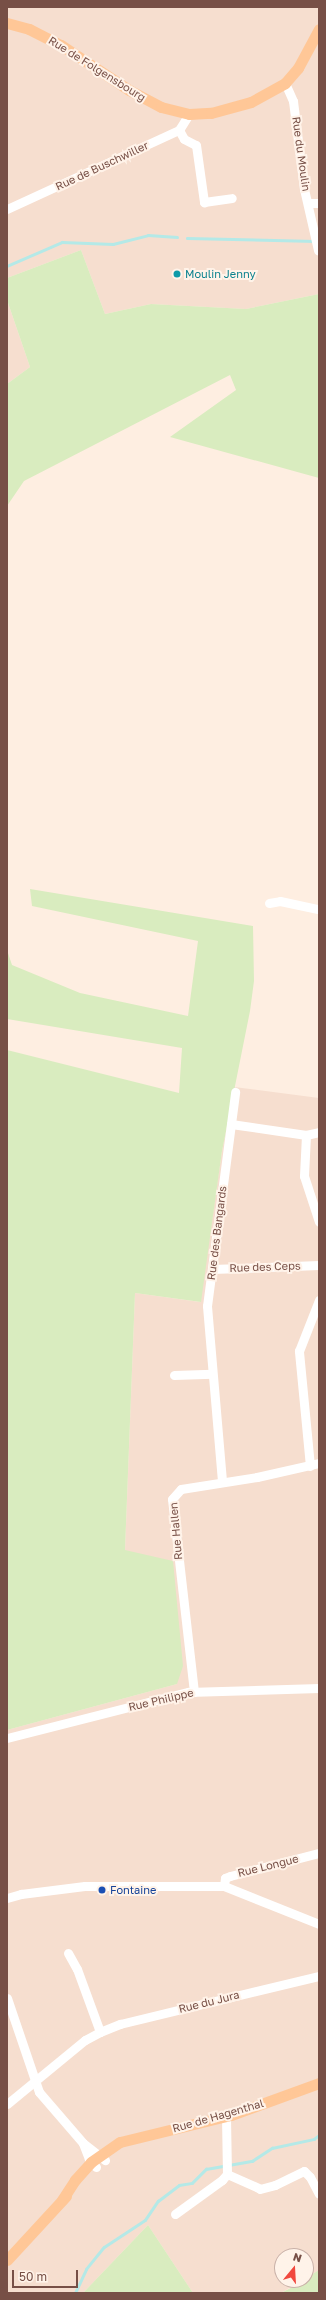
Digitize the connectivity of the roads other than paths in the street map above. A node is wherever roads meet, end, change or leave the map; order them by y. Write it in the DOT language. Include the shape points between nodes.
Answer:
graph roads {
  1 [pos="7,23"];
  2 [pos="319,29"];
  3 [pos="285,83"];
  4 [pos="189,114"];
  5 [pos="179,130"];
  6 [pos="232,198"];
  7 [pos="308,203"];
  8 [pos="319,203"];
  9 [pos="7,209"];
  10 [pos="318,249"];
  11 [pos="269,903"];
  12 [pos="319,909"];
  13 [pos="235,1092"];
  14 [pos="231,1124"];
  15 [pos="319,1132"];
  16 [pos="306,1135"];
  17 [pos="319,1222"];
  18 [pos="319,1265"];
  19 [pos="212,1269"];
  20 [pos="319,1300"];
  21 [pos="212,1374"];
  22 [pos="174,1375"];
  23 [pos="319,1463"];
  24 [pos="310,1466"];
  25 [pos="222,1481"];
  26 [pos="319,1688"];
  27 [pos="194,1692"];
  28 [pos="7,1738"];
  29 [pos="319,1853"];
  30 [pos="224,1886"];
  31 [pos="7,1898"];
  32 [pos="319,1924"];
  33 [pos="68,1953"];
  34 [pos="319,1976"];
  35 [pos="8,2002"];
  36 [pos="100,2032"];
  37 [pos="35,2080"];
  38 [pos="319,2083"];
  39 [pos="7,2104"];
  40 [pos="226,2116"];
  41 [pos="83,2143"];
  42 [pos="103,2157"];
  43 [pos="94,2165"];
  44 [pos="227,2174"];
  45 [pos="319,2194"];
  46 [pos="175,2214"];
  47 [pos="7,2260"];
  1 -- 4 [label="main road, Rue de Folgensbourg" via="29,29 61,44 129,90 161,107"];
  2 -- 3 [label="main road, Rue de Folgensbourg" via="298,68"];
  3 -- 4 [label="main road, Rue de Folgensbourg" via="251,102 211,113"];
  3 -- 7 [label="street, Rue du Moulin" via="293,101"];
  4 -- 5 [label="street"];
  5 -- 6 [label="street" via="184,139 196,145 204,202"];
  5 -- 9 [label="street, Rue de Buschwiller"];
  7 -- 8 [label="street"];
  7 -- 10 [label="street, Rue du Moulin"];
  11 -- 12 [label="street" via="280,901"];
  13 -- 14 [label="street, Rue des Bangards"];
  14 -- 16 [label="street"];
  14 -- 19 [label="street, Rue des Bangards"];
  15 -- 16 [label="street"];
  16 -- 17 [label="street" via="304,1176"];
  18 -- 19 [label="street, Rue des Ceps"];
  19 -- 21 [label="street, Rue des Bangards" via="207,1306"];
  20 -- 24 [label="street" via="299,1351"];
  21 -- 22 [label="street"];
  21 -- 25 [label="street, Rue des Bangards"];
  23 -- 24 [label="street, Rue Hallen"];
  24 -- 25 [label="street, Rue Hallen"];
  25 -- 27 [label="street, Rue Hallen" via="181,1489 172,1499"];
  26 -- 27 [label="street, Rue Philippe"];
  27 -- 28 [label="street, Rue Philippe"];
  29 -- 30 [label="street, Rue Longue" via="230,1876 225,1878"];
  30 -- 31 [label="street" via="86,1886"];
  30 -- 32 [label="street"];
  33 -- 36 [label="street" via="77,1969"];
  34 -- 36 [label="street, Rue du Jura" via="120,2024"];
  35 -- 37 [label="street"];
  36 -- 37 [label="street, Rue du Jura" via="84,2040"];
  37 -- 39 [label="street, Rue du Jura"];
  37 -- 41 [label="street" via="39,2092 48,2104"];
  38 -- 40 [label="main road, Rue de Hagenthal"];
  40 -- 42 [label="main road, Rue de Hagenthal" via="138,2138"];
  40 -- 44 [label="street"];
  41 -- 42 [label="street"];
  41 -- 43 [label="street"];
  42 -- 43 [label="main road, Rue de Hagenthal"];
  43 -- 47 [label="main road, Rue de Hagenthal"];
  44 -- 45 [label="street" via="260,2189 304,2172 310,2177"];
  44 -- 46 [label="street"];
}
